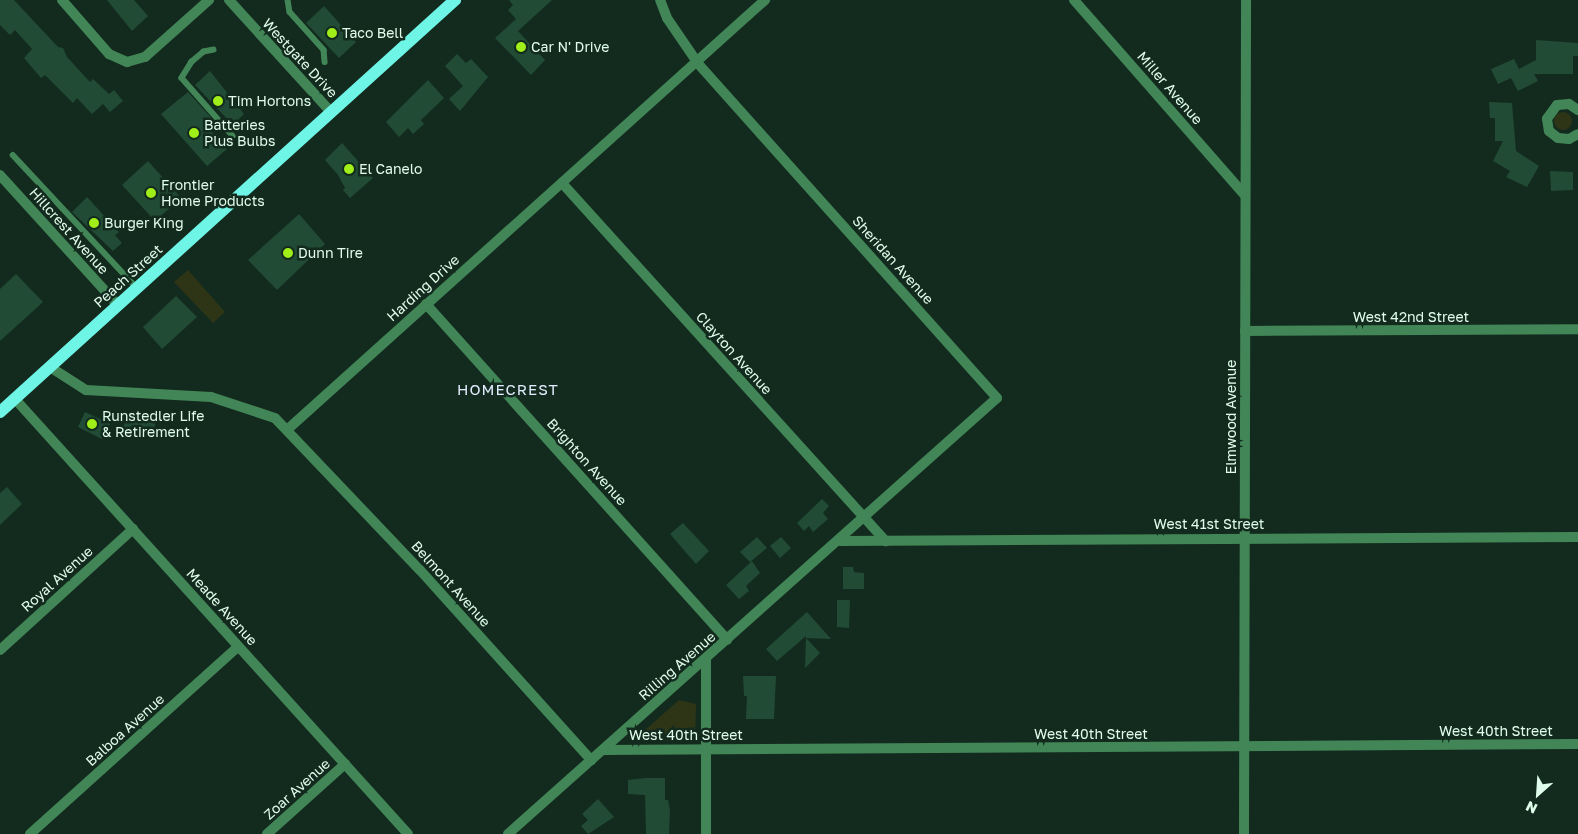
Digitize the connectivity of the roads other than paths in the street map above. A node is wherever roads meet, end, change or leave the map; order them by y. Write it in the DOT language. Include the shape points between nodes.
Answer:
graph roads {
  1 [pos="62,0"];
  2 [pos="209,0"];
  3 [pos="229,0"];
  4 [pos="288,0"];
  5 [pos="660,0"];
  6 [pos="766,0"];
  7 [pos="1074,0"];
  8 [pos="1246,0"];
  9 [pos="449,2"];
  10 [pos="214,50"];
  11 [pos="325,62"];
  12 [pos="697,62"];
  13 [pos="1578,110"];
  14 [pos="332,112"];
  15 [pos="1578,134"];
  16 [pos="233,136"];
  17 [pos="12,155"];
  18 [pos="0,175"];
  19 [pos="562,183"];
  20 [pos="1244,194"];
  21 [pos="137,288"];
  22 [pos="426,304"];
  23 [pos="118,305"];
  24 [pos="1578,329"];
  25 [pos="1245,331"];
  26 [pos="50,367"];
  27 [pos="15,399"];
  28 [pos="0,412"];
  29 [pos="288,429"];
  30 [pos="865,518"];
  31 [pos="133,529"];
  32 [pos="1578,537"];
  33 [pos="1244,538"];
  34 [pos="840,541"];
  35 [pos="886,541"];
  36 [pos="727,640"];
  37 [pos="238,646"];
  38 [pos="0,650"];
  39 [pos="706,658"];
  40 [pos="1578,744"];
  41 [pos="1244,747"];
  42 [pos="706,749"];
  43 [pos="603,750"];
  44 [pos="591,760"];
  45 [pos="344,764"];
  46 [pos="30,834"];
  47 [pos="267,834"];
  48 [pos="408,834"];
  49 [pos="508,834"];
  50 [pos="706,834"];
  51 [pos="1244,834"];
  1 -- 2 [label="street" via="110,54 127,62 145,57"];
  3 -- 14 [label="street, Westgate Drive"];
  4 -- 11 [label="lane" via="290,12 324,50"];
  5 -- 12 [label="street, Sheridan Avenue" via="667,18"];
  6 -- 12 [label="street, Harding Drive"];
  7 -- 20 [label="street, Miller Avenue"];
  8 -- 20 [label="street, Elmwood Avenue"];
  9 -- 14 [label="main road, Peach Street"];
  10 -- 16 [label="lane" via="204,52 192,62 182,78"];
  12 -- 19 [label="street, Harding Drive"];
  12 -- 30 [label="street, Sheridan Avenue" via="997,398"];
  13 -- 15 [label="street" via="1569,104 1557,105 1547,119 1549,131 1558,138 1570,139"];
  14 -- 21 [label="main road, Peach Street"];
  17 -- 21 [label="lane"];
  18 -- 23 [label="street, Hillcrest Avenue"];
  19 -- 22 [label="street, Harding Drive"];
  19 -- 30 [label="street, Clayton Avenue"];
  20 -- 25 [label="street, Elmwood Avenue"];
  21 -- 23 [label="main road, Peach Street"];
  22 -- 29 [label="street, Harding Drive"];
  22 -- 36 [label="street, Brighton Avenue"];
  23 -- 26 [label="main road, Peach Street"];
  24 -- 25 [label="street, West 42nd Street"];
  25 -- 33 [label="street, Elmwood Avenue"];
  26 -- 27 [label="main road, Peach Street"];
  26 -- 29 [label="street" via="86,390 210,397 259,412"];
  27 -- 28 [label="main road, Peach Street"];
  27 -- 31 [label="street, Meade Avenue"];
  29 -- 44 [label="street, Belmont Avenue"];
  30 -- 34 [label="street, Rilling Avenue"];
  30 -- 35 [label="street, Clayton Avenue"];
  31 -- 37 [label="street, Meade Avenue"];
  31 -- 38 [label="street, Royal Avenue"];
  32 -- 33 [label="street, West 41st Street"];
  33 -- 35 [label="street, West 41st Street"];
  33 -- 41 [label="street, Elmwood Avenue"];
  34 -- 35 [label="street, West 41st Street"];
  34 -- 36 [label="street, Rilling Avenue"];
  36 -- 39 [label="street, Rilling Avenue"];
  37 -- 45 [label="street, Meade Avenue"];
  37 -- 46 [label="street, Balboa Avenue"];
  39 -- 42 [label="street"];
  39 -- 43 [label="street, Rilling Avenue"];
  40 -- 41 [label="street, West 40th Street"];
  41 -- 42 [label="street, West 40th Street"];
  41 -- 51 [label="street, Elmwood Avenue"];
  42 -- 43 [label="street, West 40th Street"];
  42 -- 50 [label="street"];
  43 -- 44 [label="street, Rilling Avenue"];
  44 -- 49 [label="street, Rilling Avenue"];
  45 -- 47 [label="street, Zoar Avenue"];
  45 -- 48 [label="street, Meade Avenue"];
}
